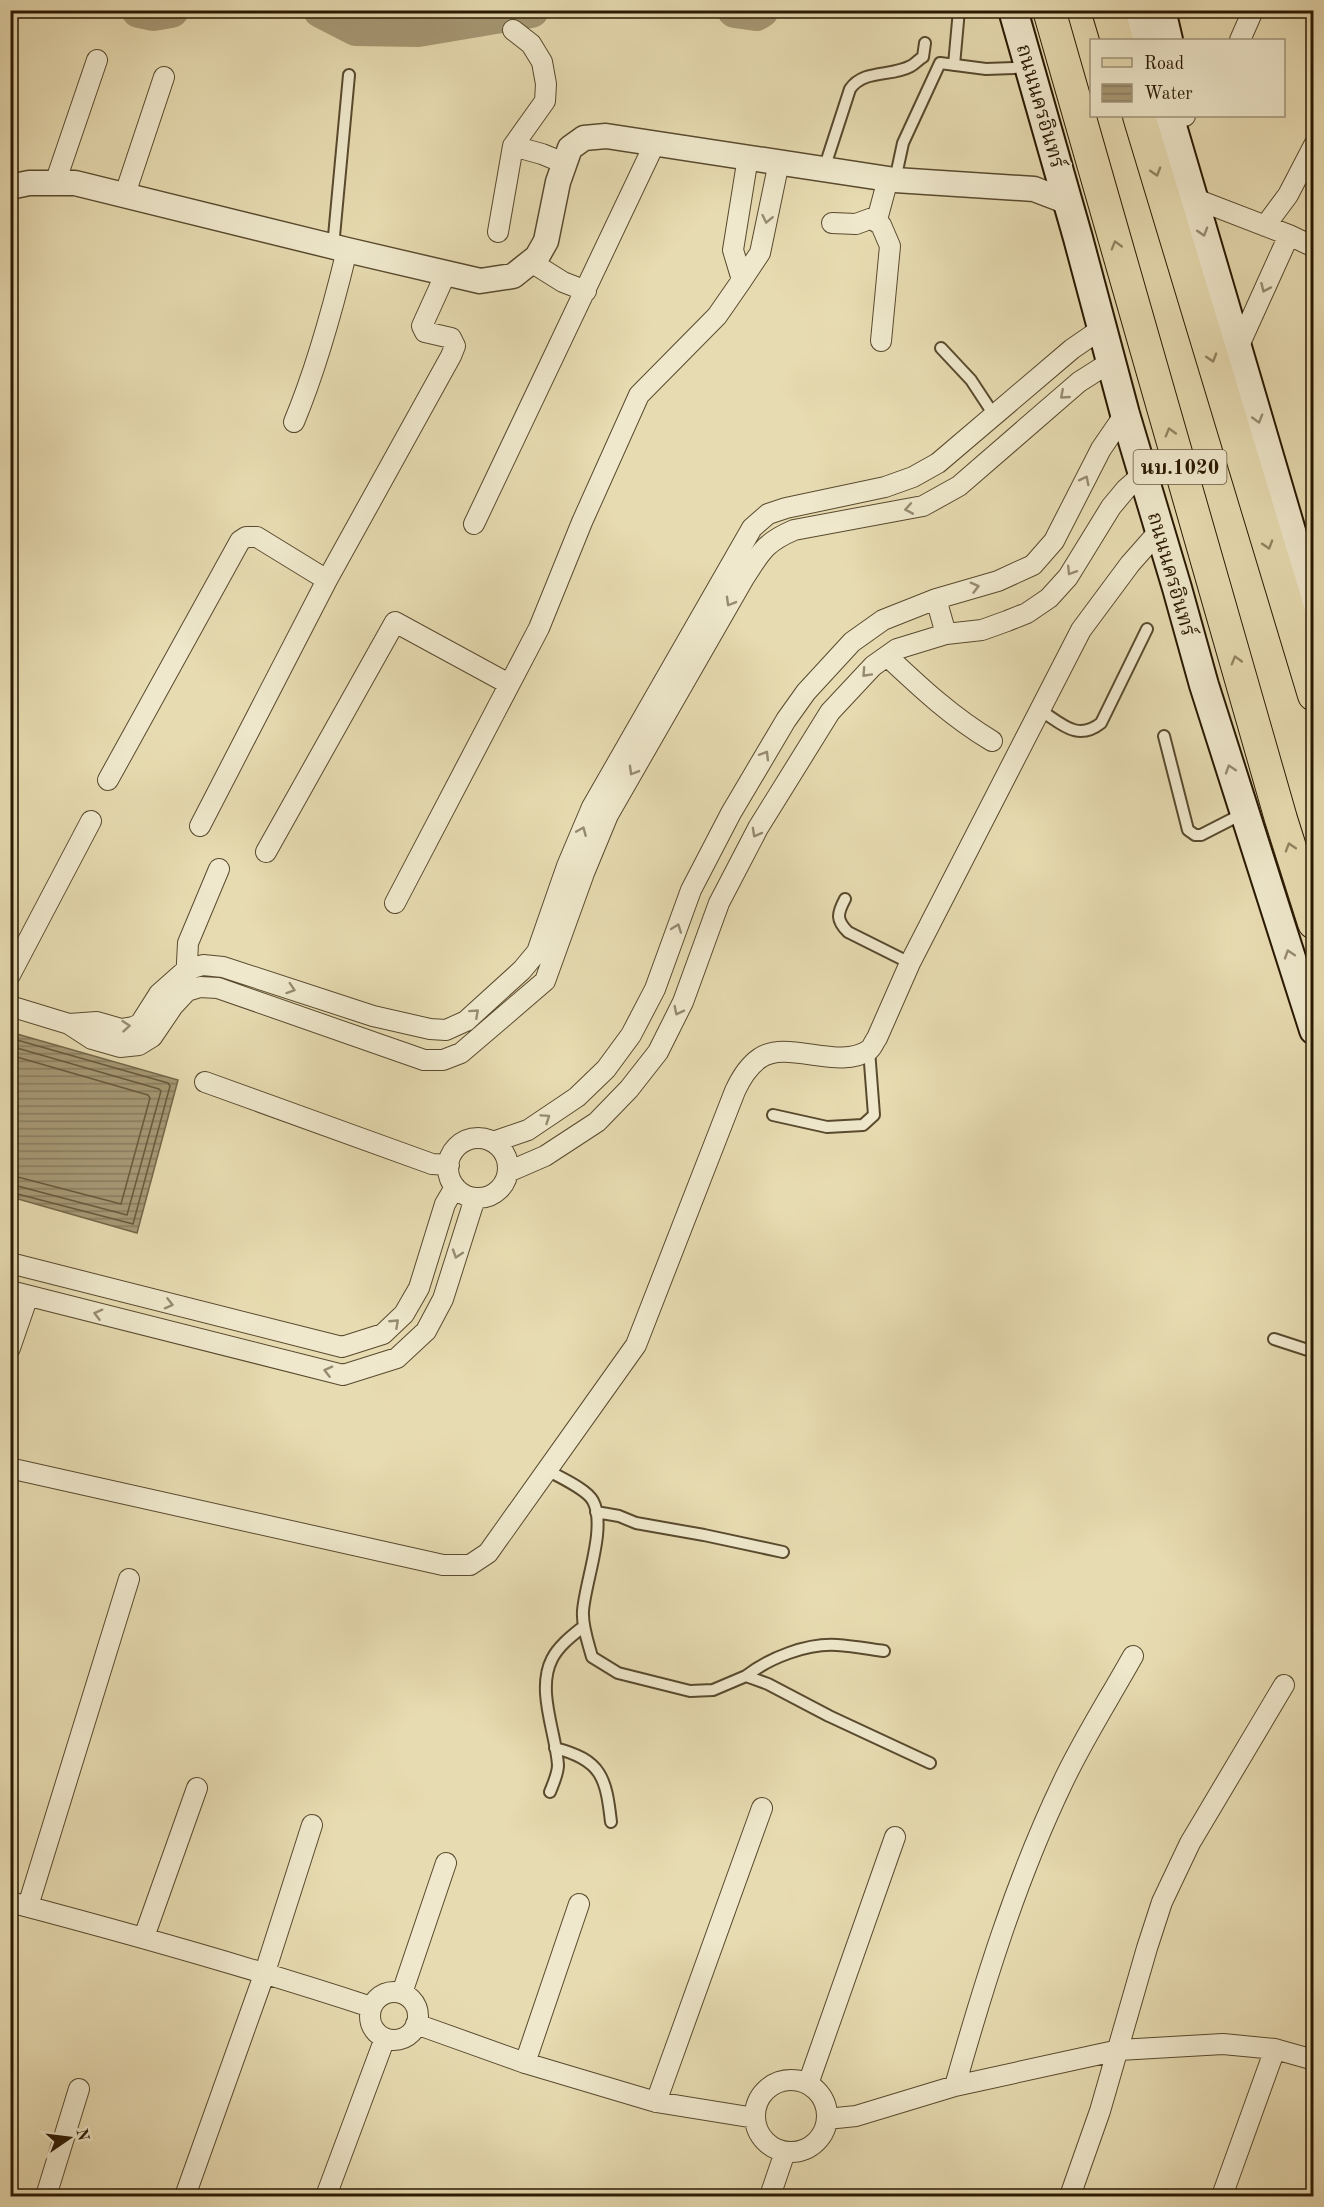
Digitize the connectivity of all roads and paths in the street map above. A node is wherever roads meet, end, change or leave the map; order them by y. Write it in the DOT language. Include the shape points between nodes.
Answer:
graph roads {
  1 [pos="960,10"];
  2 [pos="996,10"];
  3 [pos="1013,10"];
  4 [pos="1049,10"];
  5 [pos="1108,10"];
  6 [pos="1138,10"];
  7 [pos="1161,10"];
  8 [pos="1250,10"];
  9 [pos="513,30"];
  10 [pos="1117,39"];
  11 [pos="1147,39"];
  12 [pos="1168,39"];
  13 [pos="1240,39"];
  14 [pos="925,44"];
  15 [pos="923,57"];
  16 [pos="97,60"];
  17 [pos="940,63"];
  18 [pos="954,65"];
  19 [pos="1014,68"];
  20 [pos="349,75"];
  21 [pos="164,77"];
  22 [pos="1139,117"];
  23 [pos="1169,117"];
  24 [pos="1184,117"];
  25 [pos="655,143"];
  26 [pos="1314,145"];
  27 [pos="513,146"];
  28 [pos="748,157"];
  29 [pos="779,162"];
  30 [pos="564,164"];
  31 [pos="824,169"];
  32 [pos="1059,172"];
  33 [pos="891,180"];
  34 [pos="55,183"];
  35 [pos="10,187"];
  36 [pos="1191,193"];
  37 [pos="125,194"];
  38 [pos="1068,202"];
  39 [pos="872,219"];
  40 [pos="832,223"];
  41 [pos="1265,226"];
  42 [pos="498,232"];
  43 [pos="1289,235"];
  44 [pos="1314,247"];
  45 [pos="340,249"];
  46 [pos="531,262"];
  47 [pos="446,273"];
  48 [pos="742,280"];
  49 [pos="586,291"];
  50 [pos="1101,329"];
  51 [pos="881,341"];
  52 [pos="941,348"];
  53 [pos="1237,350"];
  54 [pos="1112,361"];
  55 [pos="1125,414"];
  56 [pos="994,415"];
  57 [pos="294,422"];
  58 [pos="959,445"];
  59 [pos="979,469"];
  60 [pos="1143,474"];
  61 [pos="1066,517"];
  62 [pos="474,524"];
  63 [pos="1160,530"];
  64 [pos="1091,538"];
  65 [pos="736,573"];
  66 [pos="327,580"];
  67 [pos="1311,594"];
  68 [pos="936,599"];
  69 [pos="1147,629"];
  70 [pos="946,634"];
  71 [pos="887,656"];
  72 [pos="509,684"];
  73 [pos="1314,695"];
  74 [pos="1040,710"];
  75 [pos="786,720"];
  76 [pos="1164,736"];
  77 [pos="813,737"];
  78 [pos="992,741"];
  79 [pos="108,780"];
  80 [pos="1245,812"];
  81 [pos="91,820"];
  82 [pos="200,826"];
  83 [pos="266,852"];
  84 [pos="219,869"];
  85 [pos="576,870"];
  86 [pos="845,900"];
  87 [pos="395,903"];
  88 [pos="1314,923"];
  89 [pos="910,963"];
  90 [pos="186,970"];
  91 [pos="10,975"];
  92 [pos="187,991"];
  93 [pos="10,1006"];
  94 [pos="373,1016"];
  95 [pos="69,1024"];
  96 [pos="1314,1030"];
  97 [pos="631,1035"];
  98 [pos="363,1038"];
  99 [pos="869,1050"];
  100 [pos="658,1052"];
  101 [pos="205,1082"];
  102 [pos="772,1115"];
  103 [pos="493,1142"];
  104 [pos="449,1165"];
  105 [pos="508,1172"];
  106 [pos="455,1187"];
  107 [pos="475,1198"];
  108 [pos="10,1263"];
  109 [pos="19,1294"];
  110 [pos="136,1297"];
  111 [pos="130,1323"];
  112 [pos="1274,1339"];
  113 [pos="10,1348"];
  114 [pos="1314,1352"];
  115 [pos="547,1470"];
  116 [pos="10,1472"];
  117 [pos="596,1512"];
  118 [pos="783,1552"];
  119 [pos="129,1579"];
  120 [pos="584,1626"];
  121 [pos="884,1651"];
  122 [pos="1133,1656"];
  123 [pos="746,1676"];
  124 [pos="1284,1685"];
  125 [pos="555,1748"];
  126 [pos="930,1763"];
  127 [pos="197,1788"];
  128 [pos="550,1792"];
  129 [pos="762,1809"];
  130 [pos="611,1822"];
  131 [pos="312,1825"];
  132 [pos="895,1837"];
  133 [pos="446,1863"];
  134 [pos="19,1904"];
  135 [pos="579,1904"];
  136 [pos="144,1937"];
  137 [pos="265,1972"];
  138 [pos="402,1993"];
  139 [pos="371,2007"];
  140 [pos="416,2024"];
  141 [pos="386,2038"];
  142 [pos="1275,2049"];
  143 [pos="1119,2050"];
  144 [pos="1314,2060"];
  145 [pos="525,2063"];
  146 [pos="808,2084"];
  147 [pos="956,2086"];
  148 [pos="79,2089"];
  149 [pos="656,2102"];
  150 [pos="755,2118"];
  151 [pos="827,2119"];
  152 [pos="785,2152"];
  153 [pos="46,2196"];
  154 [pos="185,2196"];
  155 [pos="326,2196"];
  156 [pos="770,2196"];
  157 [pos="1070,2196"];
  158 [pos="1222,2196"];
  1 -- 18 [label="lane"];
  2 -- 19 [label="main road"];
  3 -- 32 [label="main road, ถนนนครอินทร์ / นบ.1020"];
  88 -- 4 [label="main road, ถนนนครอินทร์ / นบ.1020, one-way"];
  5 -- 10 [label="main road"];
  6 -- 11 [label="main road"];
  7 -- 12 [label="main road"];
  8 -- 13 [label="street"];
  9 -- 27 [label="street" via="531,44 542,62 546,84 545,101"];
  14 -- 15 [label="lane"];
  15 -- 17 [label="lane"];
  15 -- 31 [label="lane" via="912,66 855,81"];
  16 -- 34 [label="street"];
  17 -- 18 [label="lane"];
  17 -- 33 [label="lane" via="903,142"];
  18 -- 19 [label="lane"];
  19 -- 32 [label="main road" via="1036,139"];
  20 -- 45 [label="lane"];
  21 -- 37 [label="street"];
  22 -- 73 [label="main road, นบ.1020, one-way"];
  23 -- 36 [label="main road"];
  24 -- 36 [label="main road"];
  25 -- 28 [label="street"];
  25 -- 30 [label="street" via="606,136 584,138 570,148"];
  25 -- 49 [label="street"];
  26 -- 41 [label="street" via="1288,195"];
  27 -- 30 [label="street"];
  27 -- 42 [label="street"];
  28 -- 29 [label="street"];
  28 -- 48 [label="street" via="733,250"];
  29 -- 31 [label="street"];
  29 -- 48 [label="street, one-way" via="760,253"];
  30 -- 46 [label="street" via="546,241"];
  31 -- 33 [label="street"];
  32 -- 38 [label="main road, ถนนนครอินทร์ / นบ.1020"];
  33 -- 38 [label="street" via="1034,189"];
  33 -- 39 [label="street" via="878,216"];
  34 -- 35 [label="street"];
  34 -- 37 [label="street" via="75,183"];
  36 -- 41 [label="street"];
  36 -- 53 [label="main road, one-way"];
  37 -- 45 [label="street"];
  38 -- 50 [label="main road, ถนนนครอินทร์ / นบ.1020"];
  39 -- 40 [label="street" via="856,224"];
  39 -- 51 [label="street" via="880,225 890,246"];
  41 -- 43 [label="street"];
  43 -- 44 [label="street"];
  43 -- 53 [label="street, one-way"];
  45 -- 47 [label="street"];
  45 -- 57 [label="street" via="323,338"];
  46 -- 47 [label="street" via="513,276 480,281"];
  46 -- 49 [label="street"];
  47 -- 66 [label="street" via="422,326 425,332 451,338 455,346"];
  48 -- 72 [label="street" via="717,316 639,395 539,628"];
  49 -- 62 [label="street"];
  50 -- 54 [label="main road, ถนนนครอินทร์ / นบ.1020"];
  50 -- 56 [label="street"];
  52 -- 56 [label="lane" via="971,380"];
  53 -- 67 [label="main road, one-way"];
  54 -- 55 [label="main road, ถนนนครอินทร์ / นบ.1020"];
  54 -- 59 [label="street, one-way" via="1079,382"];
  55 -- 60 [label="main road, ถนนนครอินทร์ / นบ.1020"];
  61 -- 55 [label="street, one-way" via="1101,448"];
  56 -- 58 [label="street"];
  58 -- 59 [label="street"];
  58 -- 65 [label="street" via="938,463 885,488 768,514 752,528"];
  59 -- 65 [label="street, one-way" via="959,486 923,506 794,531 774,539"];
  60 -- 63 [label="main road, ถนนนครอินทร์ / นบ.1020"];
  60 -- 64 [label="street" via="1119,498"];
  61 -- 64 [label="street"];
  68 -- 61 [label="street, one-way" via="998,581 1033,565 1054,541"];
  63 -- 74 [label="street" via="1081,630"];
  80 -- 63 [label="main road, ถนนนครอินทร์ / นบ.1020, one-way"];
  64 -- 70 [label="street, one-way" via="1068,577 1027,612 982,630"];
  65 -- 85 [label="street"];
  66 -- 79 [label="street" via="257,537 240,541"];
  66 -- 82 [label="street"];
  68 -- 70 [label="street"];
  68 -- 75 [label="street" via="883,620 852,642"];
  69 -- 74 [label="lane" via="1101,723 1092,731 1075,732"];
  70 -- 71 [label="street" via="897,649"];
  71 -- 77 [label="street, one-way" via="830,712"];
  71 -- 78 [label="street" via="941,707"];
  72 -- 83 [label="street" via="395,622"];
  72 -- 87 [label="street"];
  74 -- 89 [label="street"];
  75 -- 77 [label="street"];
  97 -- 75 [label="street, one-way" via="655,989 691,890"];
  76 -- 80 [label="lane" via="1188,830 1201,835"];
  77 -- 100 [label="street, one-way" via="758,828 719,903 683,1002"];
  96 -- 80 [label="main road, ถนนนครอินทร์ / นบ.1020, one-way"];
  81 -- 91 [label="street"];
  84 -- 90 [label="street" via="188,943"];
  94 -- 85 [label="street, one-way" via="446,1030 466,1021 537,952"];
  85 -- 98 [label="street" via="545,981 461,1053 443,1060 424,1060"];
  86 -- 89 [label="lane" via="838,918 848,932"];
  89 -- 99 [label="street"];
  90 -- 92 [label="street"];
  90 -- 94 [label="street, one-way" via="202,965 223,967"];
  95 -- 90 [label="street, one-way" via="97,1022 121,1029 140,1024 159,994"];
  92 -- 95 [label="street" via="152,1037 139,1045 120,1047 92,1039"];
  92 -- 98 [label="street" via="218,988"];
  93 -- 95 [label="street"];
  94 -- 98 [label="street"];
  97 -- 100 [label="street"];
  103 -- 97 [label="street, one-way" via="528,1130 577,1097 606,1069"];
  99 -- 102 [label="lane" via="874,1115 863,1125 827,1127"];
  99 -- 115 [label="street" via="837,1058 778,1051 761,1057 745,1072 636,1345"];
  100 -- 105 [label="street" via="597,1122 545,1156"];
  101 -- 104 [label="street" via="432,1164"];
  103 -- 104 [label="street" via="470,1139 452,1154"];
  103 -- 105 [label="street" via="507,1160"];
  104 -- 106 [label="street" via="449,1177"];
  105 -- 107 [label="street" via="497,1192"];
  106 -- 107 [label="street"];
  110 -- 106 [label="street, one-way" via="342,1347 383,1334 404,1314 419,1288 445,1204"];
  107 -- 111 [label="street, one-way" via="443,1299 426,1331 397,1358 343,1375"];
  108 -- 110 [label="street"];
  111 -- 109 [label="street, one-way"];
  109 -- 113 [label="street"];
  110 -- 111 [label="street"];
  112 -- 114 [label="lane"];
  115 -- 116 [label="street" via="488,1552 470,1565 443,1565 18,1470"];
  115 -- 117 [label="lane" via="587,1493"];
  117 -- 118 [label="lane"];
  117 -- 120 [label="lane" via="597,1533 582,1612"];
  119 -- 134 [label="street"];
  120 -- 123 [label="lane" via="592,1657 618,1672 702,1692"];
  120 -- 125 [label="lane" via="559,1648 546,1674"];
  121 -- 123 [label="lane" via="829,1645 774,1659"];
  122 -- 147 [label="street" via="1062,1783 1040,1832 975,2016"];
  123 -- 126 [label="lane"];
  124 -- 143 [label="street" via="1190,1843 1162,1902"];
  125 -- 128 [label="lane" via="558,1768"];
  125 -- 130 [label="lane" via="594,1765 607,1791"];
  127 -- 136 [label="street"];
  129 -- 149 [label="street"];
  131 -- 137 [label="street"];
  132 -- 146 [label="street"];
  133 -- 138 [label="street"];
  134 -- 136 [label="street"];
  135 -- 145 [label="street"];
  136 -- 137 [label="street"];
  137 -- 139 [label="street"];
  137 -- 154 [label="street"];
  138 -- 139 [label="street" via="384,1994"];
  138 -- 140 [label="street" via="416,2005"];
  139 -- 141 [label="street" via="372,2026"];
  140 -- 141 [label="street" via="404,2037"];
  140 -- 145 [label="street"];
  141 -- 155 [label="street"];
  142 -- 143 [label="street" via="1223,2044"];
  142 -- 144 [label="street"];
  142 -- 158 [label="street"];
  143 -- 147 [label="street"];
  143 -- 157 [label="street"];
  145 -- 149 [label="street"];
  146 -- 150 [label="street" via="778,2082 765,2090 757,2103"];
  146 -- 151 [label="street" via="823,2099"];
  147 -- 151 [label="street" via="856,2116"];
  148 -- 153 [label="street"];
  149 -- 150 [label="street"];
  150 -- 152 [label="street" via="759,2134 770,2146"];
  151 -- 152 [label="street" via="818,2141 797,2152"];
  152 -- 156 [label="street"];
}
